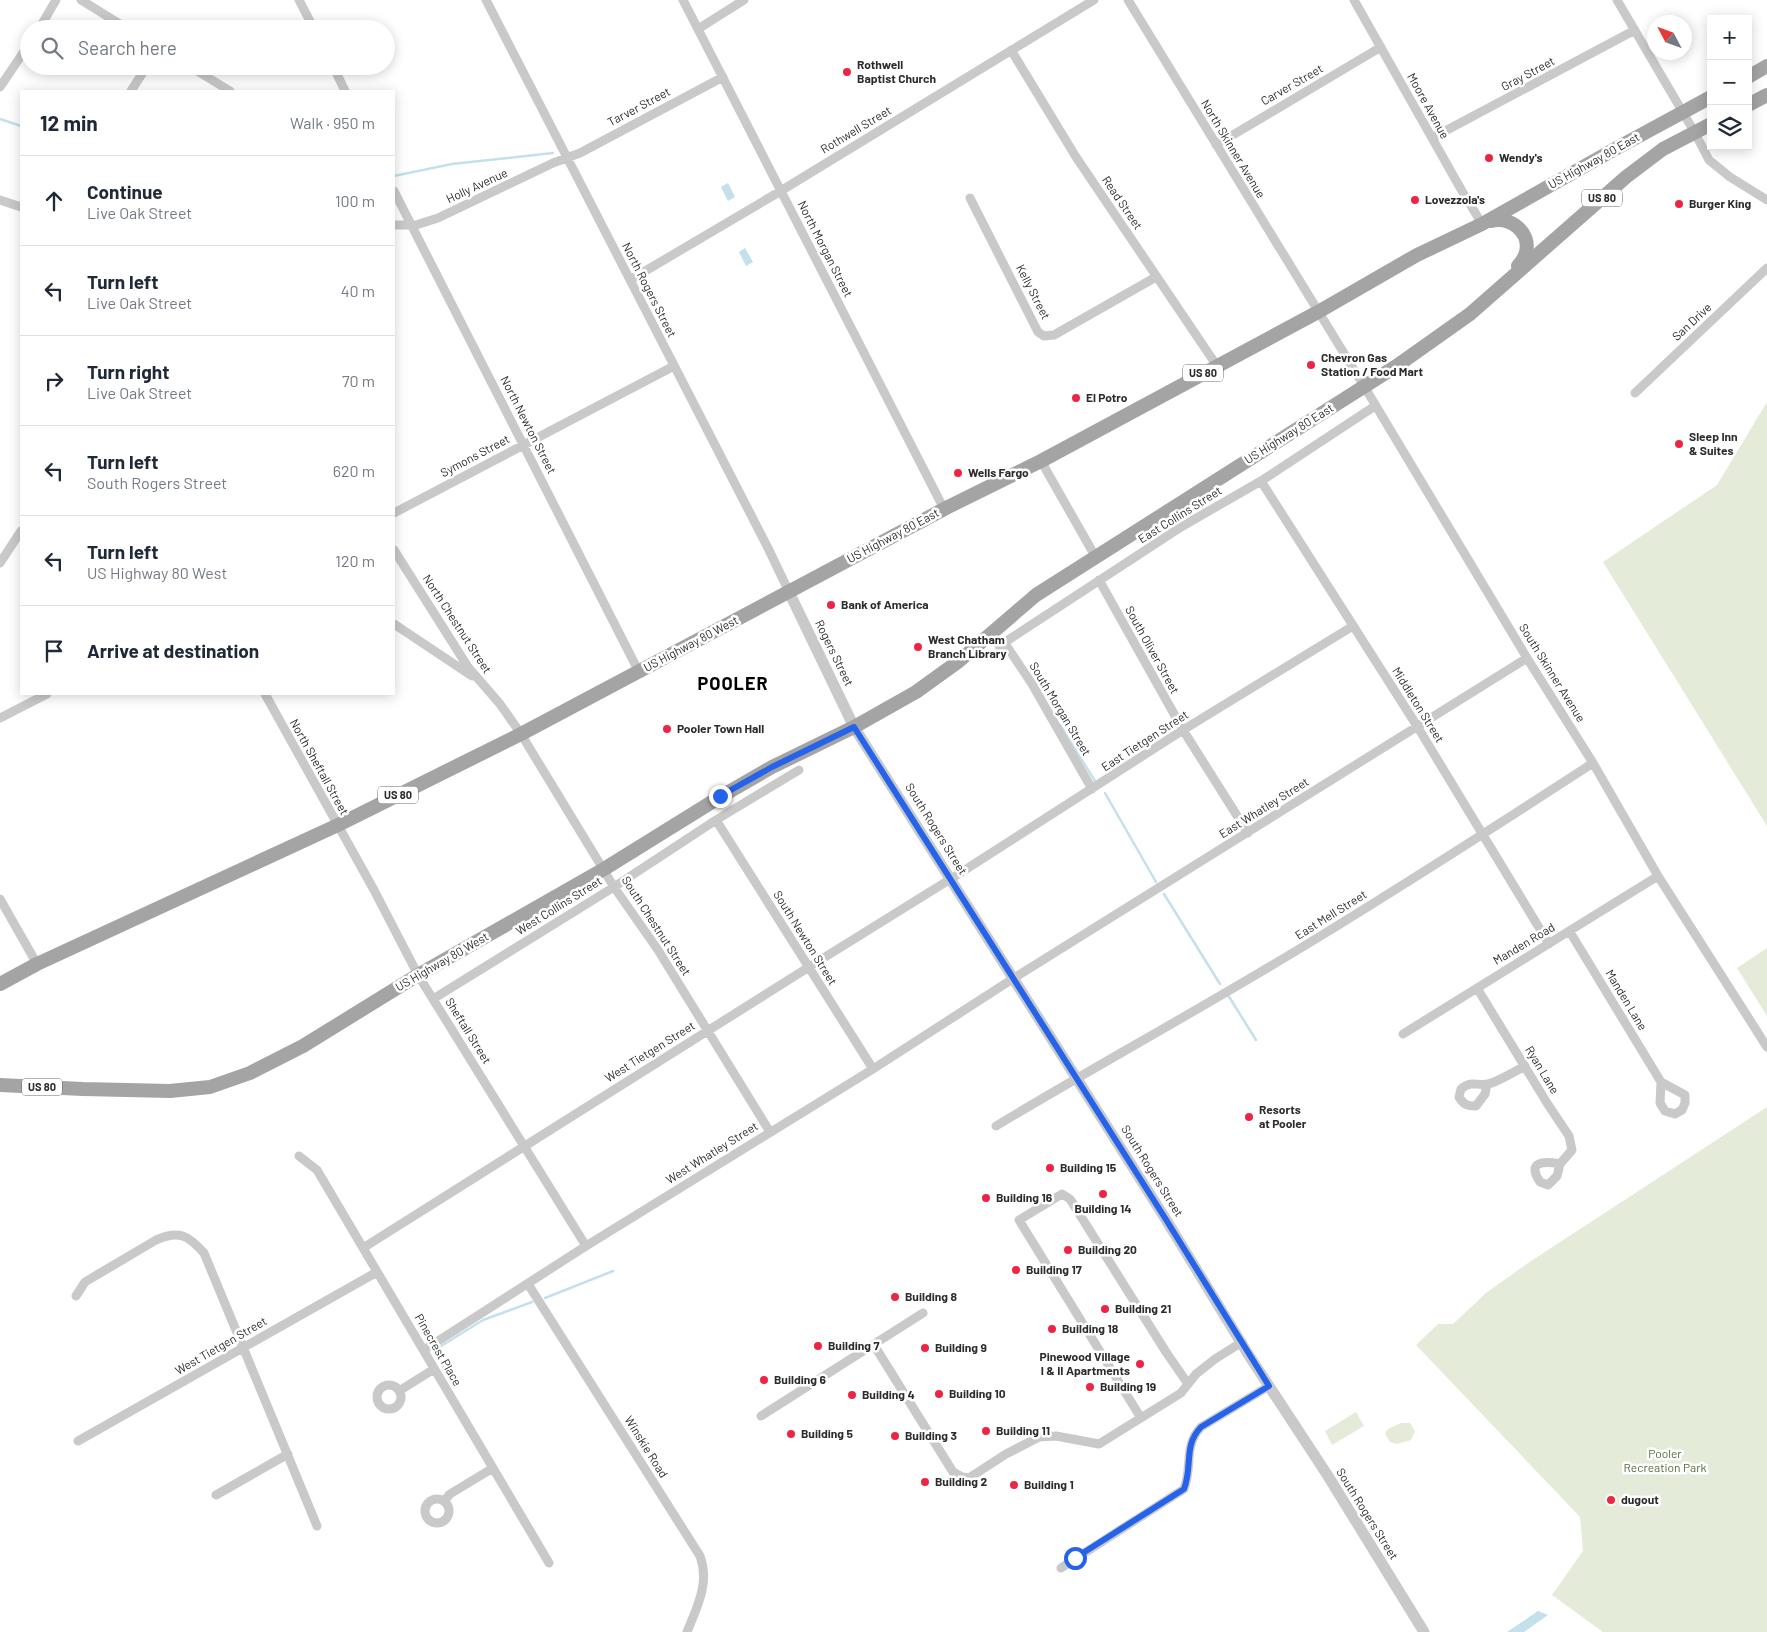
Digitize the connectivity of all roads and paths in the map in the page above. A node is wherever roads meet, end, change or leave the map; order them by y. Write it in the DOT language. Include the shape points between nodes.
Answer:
graph roads {
  1 [pos="56,0"];
  2 [pos="81,0"];
  3 [pos="299,0"];
  4 [pos="486,0"];
  5 [pos="683,0"];
  6 [pos="744,0"];
  7 [pos="1094,0"];
  8 [pos="1128,0"];
  9 [pos="1354,0"];
  10 [pos="1617,0"];
  11 [pos="44,20"];
  12 [pos="113,20"];
  13 [pos="309,20"];
  14 [pos="698,29"];
  15 [pos="1634,30"];
  16 [pos="1381,47"];
  17 [pos="1011,50"];
  18 [pos="20,57"];
  19 [pos="1767,66"];
  20 [pos="1752,74"];
  21 [pos="141,75"];
  22 [pos="204,75"];
  23 [pos="337,75"];
  24 [pos="723,77"];
  25 [pos="0,87"];
  26 [pos="132,90"];
  27 [pos="228,90"];
  28 [pos="344,90"];
  29 [pos="1767,95"];
  30 [pos="1707,99"];
  31 [pos="1752,102"];
  32 [pos="1683,113"];
  33 [pos="1707,126"];
  34 [pos="1696,132"];
  35 [pos="1432,138"];
  36 [pos="1216,145"];
  37 [pos="567,158"];
  38 [pos="781,190"];
  39 [pos="395,193"];
  40 [pos="970,198"];
  41 [pos="0,200"];
  42 [pos="1767,200"];
  43 [pos="20,207"];
  44 [pos="1482,224"];
  45 [pos="395,225"];
  46 [pos="412,226"];
  47 [pos="1767,268"];
  48 [pos="1156,277"];
  49 [pos="630,280"];
  50 [pos="1503,284"];
  51 [pos="1318,312"];
  52 [pos="674,366"];
  53 [pos="1217,366"];
  54 [pos="1364,386"];
  55 [pos="1635,393"];
  56 [pos="1375,406"];
  57 [pos="523,444"];
  58 [pos="1041,461"];
  59 [pos="1261,481"];
  60 [pos="944,509"];
  61 [pos="395,512"];
  62 [pos="20,533"];
  63 [pos="395,552"];
  64 [pos="1095,556"];
  65 [pos="0,563"];
  66 [pos="1099,580"];
  67 [pos="789,592"];
  68 [pos="395,625"];
  69 [pos="1353,626"];
  70 [pos="1001,644"];
  71 [pos="1527,658"];
  72 [pos="639,672"];
  73 [pos="485,687"];
  74 [pos="45,695"];
  75 [pos="266,695"];
  76 [pos="0,718"];
  77 [pos="1417,726"];
  78 [pos="854,727"];
  79 [pos="1183,730"];
  80 [pos="521,734"];
  81 [pos="1593,763"];
  82 [pos="799,770"];
  83 [pos="1092,789"];
  84 [pos="716,820"];
  85 [pos="338,825"];
  86 [pos="1248,833"];
  87 [pos="1484,834"];
  88 [pos="604,869"];
  89 [pos="1658,876"];
  90 [pos="951,879"];
  91 [pos="614,886"];
  92 [pos="0,899"];
  93 [pos="1570,932"];
  94 [pos="1549,944"];
  95 [pos="36,964"];
  96 [pos="809,966"];
  97 [pos="418,975"];
  98 [pos="1014,978"];
  99 [pos="0,984"];
  100 [pos="1477,988"];
  101 [pos="433,999"];
  102 [pos="707,1031"];
  103 [pos="1403,1034"];
  104 [pos="1767,1047"];
  105 [pos="1525,1066"];
  106 [pos="873,1069"];
  107 [pos="1076,1078"];
  108 [pos="1661,1082"];
  109 [pos="1487,1084"];
  110 [pos="0,1085"];
  111 [pos="996,1126"];
  112 [pos="770,1132"];
  113 [pos="525,1146"];
  114 [pos="299,1156"];
  115 [pos="1560,1164"];
  116 [pos="586,1246"];
  117 [pos="363,1248"];
  118 [pos="377,1272"];
  119 [pos="528,1284"];
  120 [pos="76,1296"];
  121 [pos="923,1314"];
  122 [pos="1242,1342"];
  123 [pos="874,1345"];
  124 [pos="242,1348"];
  125 [pos="424,1350"];
  126 [pos="434,1369"];
  127 [pos="1188,1384"];
  128 [pos="1269,1386"];
  129 [pos="399,1391"];
  130 [pos="761,1416"];
  131 [pos="1141,1418"];
  132 [pos="78,1441"];
  133 [pos="288,1454"];
  134 [pos="493,1468"];
  135 [pos="216,1495"];
  136 [pos="444,1501"];
  137 [pos="317,1526"];
  138 [pos="549,1563"];
  139 [pos="1061,1568"];
  140 [pos="687,1632"];
  141 [pos="1424,1632"];
  1 -- 11 [label="street"];
  2 -- 12 [label="street"];
  3 -- 13 [label="street"];
  4 -- 37 [label="street, North Rogers Street"];
  5 -- 14 [label="street, North Morgan Street"];
  6 -- 14 [label="street"];
  7 -- 17 [label="street, Rothwell Street"];
  8 -- 36 [label="street, North Skinner Avenue"];
  9 -- 16 [label="street, Moore Avenue"];
  10 -- 15 [label="street"];
  14 -- 24 [label="street, North Morgan Street"];
  15 -- 32 [label="street"];
  15 -- 35 [label="street, Gray Street"];
  16 -- 35 [label="street, Moore Avenue"];
  16 -- 36 [label="street, Carver Street"];
  17 -- 38 [label="street, Rothwell Street"];
  17 -- 48 [label="street, Read Street" via="1076,157"];
  18 -- 25 [label="street"];
  19 -- 20 [label="main road"];
  21 -- 26 [label="street"];
  22 -- 27 [label="street"];
  23 -- 28 [label="street"];
  24 -- 37 [label="street, Tarver Street"];
  24 -- 38 [label="street, North Morgan Street"];
  29 -- 31 [label="main road"];
  30 -- 32 [label="main road, US Highway 80 East / US 80"];
  32 -- 34 [label="street"];
  32 -- 44 [label="main road, US Highway 80 East / US 80"];
  33 -- 34 [label="main road, US Highway 80 East / US 80"];
  34 -- 42 [label="street" via="1709,160"];
  34 -- 50 [label="main road, US Highway 80 East / US 80" via="1663,150 1626,177"];
  35 -- 44 [label="street, Moore Avenue"];
  36 -- 51 [label="street, North Skinner Avenue"];
  37 -- 46 [label="street, Holly Avenue" via="438,218"];
  37 -- 49 [label="street, North Rogers Street"];
  38 -- 49 [label="street, Rothwell Street"];
  38 -- 60 [label="street, North Morgan Street"];
  39 -- 46 [label="street, North Newton Street"];
  40 -- 48 [label="street, Kelly Street" via="1044,336 1054,335"];
  41 -- 43 [label="street"];
  44 -- 50 [label="main road" via="1506,220 1520,229 1526,240 1524,258"];
  44 -- 51 [label="main road, US Highway 80 East / US 80" via="1424,252"];
  45 -- 46 [label="street, Holly Avenue"];
  46 -- 57 [label="street, North Newton Street"];
  47 -- 55 [label="street, San Drive"];
  48 -- 53 [label="street, Read Street"];
  49 -- 52 [label="street, North Rogers Street"];
  50 -- 54 [label="main road, US Highway 80 East / US 80" via="1470,314"];
  51 -- 53 [label="main road, US Highway 80 East / US 80"];
  51 -- 54 [label="street, South Skinner Avenue"];
  52 -- 57 [label="street, Symons Street"];
  52 -- 67 [label="street, North Rogers Street"];
  53 -- 58 [label="main road, US Highway 80 East / US 80"];
  54 -- 56 [label="street, South Skinner Avenue"];
  54 -- 64 [label="main road, US Highway 80 East / US 80"];
  56 -- 59 [label="street, East Collins Street"];
  56 -- 71 [label="street, South Skinner Avenue"];
  57 -- 61 [label="street, Symons Street"];
  57 -- 72 [label="street, North Newton Street"];
  58 -- 60 [label="main road, US Highway 80 East / US 80"];
  58 -- 64 [label="street"];
  59 -- 66 [label="street, East Collins Street"];
  59 -- 69 [label="street, Middleton Street"];
  60 -- 67 [label="main road, US Highway 80 East / US 80"];
  62 -- 65 [label="street"];
  63 -- 73 [label="street, North Chestnut Street" via="468,666"];
  64 -- 78 [label="main road, US Highway 80 East / US 80" via="1036,595 959,661 916,692"];
  66 -- 70 [label="street, East Collins Street"];
  66 -- 79 [label="street, South Oliver Street"];
  67 -- 72 [label="main road, US Highway 80 West / US 80"];
  67 -- 78 [label="street, Rogers Street"];
  68 -- 73 [label="street"];
  69 -- 77 [label="street, Middleton Street"];
  69 -- 79 [label="street, East Tietgen Street"];
  70 -- 83 [label="street, South Morgan Street" via="1032,684"];
  71 -- 77 [label="street, East Whatley Street"];
  71 -- 81 [label="street, South Skinner Avenue"];
  72 -- 80 [label="main road, US Highway 80 West / US 80"];
  73 -- 80 [label="street, North Chestnut Street"];
  74 -- 76 [label="street"];
  75 -- 85 [label="street, North Sheftall Street"];
  77 -- 86 [label="street, East Whatley Street"];
  77 -- 87 [label="street, Middleton Street"];
  78 -- 88 [label="main road, US Highway 80 West / US 80" via="720,796"];
  78 -- 90 [label="street, South Rogers Street"];
  79 -- 83 [label="street, East Tietgen Street"];
  79 -- 86 [label="street, South Oliver Street"];
  80 -- 85 [label="main road, US Highway 80 West / US 80"];
  80 -- 88 [label="street, South Chestnut Street"];
  81 -- 87 [label="street, East Mell Street"];
  81 -- 89 [label="street, South Skinner Avenue"];
  82 -- 84 [label="street, West Collins Street"];
  83 -- 90 [label="street, East Tietgen Street"];
  84 -- 91 [label="street, West Collins Street"];
  84 -- 96 [label="street, South Newton Street"];
  85 -- 95 [label="main road, US Highway 80 West / US 80"];
  85 -- 97 [label="street, Sheftall Street"];
  86 -- 98 [label="street, East Whatley Street"];
  87 -- 94 [label="street, Middleton Street"];
  87 -- 107 [label="street, East Mell Street" via="1308,943"];
  88 -- 91 [label="street, South Chestnut Street"];
  88 -- 97 [label="main road, US Highway 80 West / US 80"];
  89 -- 93 [label="street, Manden Road"];
  89 -- 104 [label="street, South Skinner Avenue"];
  90 -- 96 [label="street, West Tietgen Street"];
  90 -- 98 [label="street, South Rogers Street"];
  91 -- 101 [label="street, West Collins Street"];
  91 -- 102 [label="street, South Chestnut Street"];
  92 -- 95 [label="street"];
  93 -- 94 [label="street, Manden Road"];
  93 -- 108 [label="street, Manden Lane"];
  94 -- 100 [label="street, Manden Road"];
  95 -- 99 [label="main road, US Highway 80 West / US 80"];
  96 -- 102 [label="street, West Tietgen Street"];
  96 -- 106 [label="street, South Newton Street"];
  97 -- 101 [label="street, Sheftall Street"];
  97 -- 110 [label="main road, US Highway 80 West / US 80" via="303,1046 250,1073 210,1087 170,1091"];
  98 -- 106 [label="street, West Whatley Street"];
  98 -- 107 [label="street, South Rogers Street"];
  100 -- 103 [label="street, Manden Road"];
  100 -- 105 [label="street, Ryan Lane"];
  101 -- 113 [label="street, Sheftall Street"];
  102 -- 112 [label="street, South Chestnut Street"];
  102 -- 113 [label="street, West Tietgen Street"];
  105 -- 109 [label="street"];
  105 -- 115 [label="street, Ryan Lane" via="1569,1136 1572,1150"];
  106 -- 112 [label="street, West Whatley Street"];
  107 -- 111 [label="street, East Mell Street"];
  107 -- 122 [label="street, South Rogers Street"];
  112 -- 116 [label="street, West Whatley Street"];
  113 -- 116 [label="street, Sheftall Street"];
  113 -- 117 [label="street, West Tietgen Street"];
  114 -- 117 [label="street, Pinecrest Place" via="317,1170"];
  116 -- 119 [label="street, West Whatley Street"];
  117 -- 118 [label="street, Pinecrest Place"];
  118 -- 124 [label="street, West Tietgen Street"];
  118 -- 125 [label="street, Pinecrest Place"];
  119 -- 125 [label="street, West Whatley Street"];
  119 -- 140 [label="street, Winskie Road" via="700,1556 704,1569 703,1588"];
  120 -- 124 [label="street" via="85,1282 149,1244 168,1234 181,1234 193,1240 204,1253"];
  121 -- 123 [label="street"];
  122 -- 127 [label="street" via="1196,1374"];
  122 -- 128 [label="street, South Rogers Street"];
  123 -- 130 [label="street"];
  123 -- 131 [label="street" via="953,1472 962,1477 969,1478 1039,1437 1056,1436 1099,1444"];
  124 -- 132 [label="street, West Tietgen Street"];
  124 -- 133 [label="street"];
  125 -- 126 [label="street, Pinecrest Place"];
  126 -- 129 [label="street"];
  126 -- 134 [label="street, Pinecrest Place"];
  127 -- 131 [label="street" via="1181,1393"];
  127 -- 131 [label="street" via="1070,1199 1062,1194 1019,1220"];
  128 -- 139 [label="street" via="1201,1427 1194,1435 1184,1489"];
  128 -- 141 [label="street, South Rogers Street"];
  133 -- 135 [label="street"];
  133 -- 137 [label="street"];
  134 -- 136 [label="street"];
  134 -- 138 [label="street, Pinecrest Place"];
}
